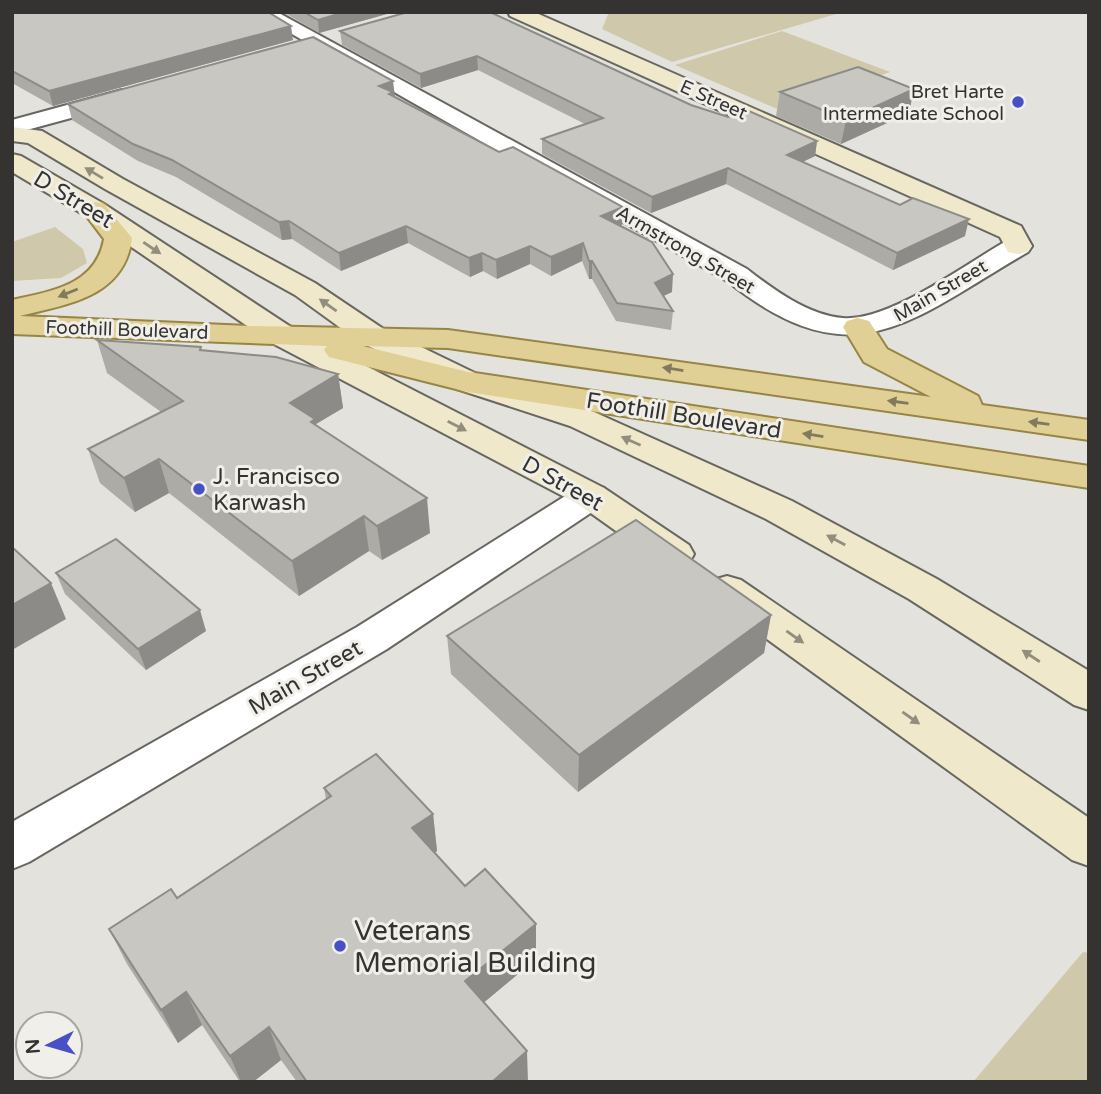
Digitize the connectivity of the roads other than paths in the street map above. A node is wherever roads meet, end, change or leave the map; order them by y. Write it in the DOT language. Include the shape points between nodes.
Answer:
graph roads {
  1 [pos="262,12"];
  2 [pos="517,12"];
  3 [pos="347,34"];
  4 [pos="315,43"];
  5 [pos="283,52"];
  6 [pos="138,92"];
  7 [pos="12,127"];
  8 [pos="12,134"];
  9 [pos="12,161"];
  10 [pos="95,210"];
  11 [pos="1018,246"];
  12 [pos="12,309"];
  13 [pos="12,325"];
  14 [pos="858,327"];
  15 [pos="371,335"];
  16 [pos="283,336"];
  17 [pos="468,382"];
  18 [pos="990,415"];
  19 [pos="1089,430"];
  20 [pos="1089,477"];
  21 [pos="591,496"];
  22 [pos="1089,693"];
  23 [pos="1089,845"];
  24 [pos="12,847"];
  1 -- 4 [label="street, Armstrong Street"];
  2 -- 11 [label="main road, E Street" via="1011,232"];
  3 -- 4 [label="street"];
  4 -- 5 [label="street"];
  4 -- 14 [label="street, Armstrong Street" via="713,262 785,308 832,325"];
  6 -- 7 [label="street"];
  15 -- 8 [label="main road, D Street, one-way" via="304,289 34,136"];
  9 -- 10 [label="main road, D Street"];
  10 -- 12 [label="main road, one-way" via="118,238 115,263 106,274 69,294"];
  10 -- 16 [label="main road, D Street, one-way"];
  11 -- 14 [label="street, Main Street" via="889,320"];
  13 -- 16 [label="main road, Foothill Boulevard"];
  14 -- 18 [label="main road" via="876,355"];
  15 -- 16 [label="main road, Foothill Boulevard"];
  15 -- 17 [label="main road, D Street"];
  18 -- 15 [label="main road, Foothill Boulevard, one-way" via="485,342"];
  16 -- 17 [label="main road, Foothill Boulevard"];
  16 -- 21 [label="main road, D Street, one-way"];
  20 -- 17 [label="main road, Foothill Boulevard, one-way"];
  22 -- 17 [label="main road, D Street, one-way" via="923,589 779,510 583,419"];
  19 -- 18 [label="main road, Foothill Boulevard, one-way"];
  21 -- 23 [label="main road, D Street, one-way"];
  21 -- 24 [label="street, Main Street" via="372,638"];
}
